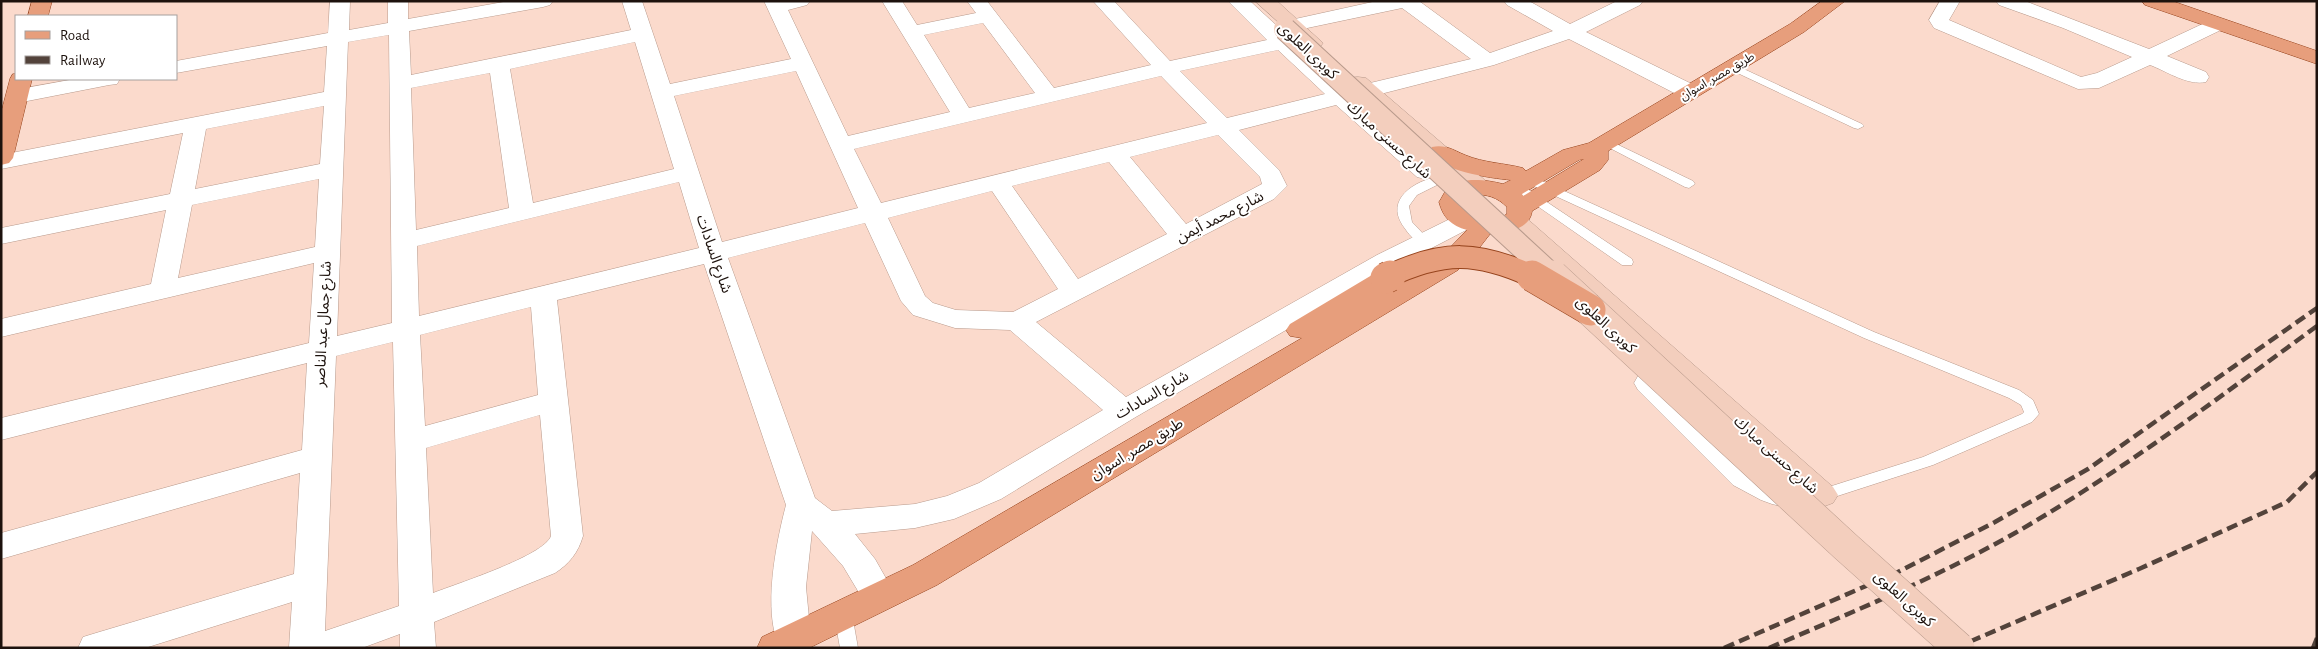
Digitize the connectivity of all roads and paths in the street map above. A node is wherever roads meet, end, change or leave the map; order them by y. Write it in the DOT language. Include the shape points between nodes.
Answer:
graph roads {
  1 [pos="42,1"];
  2 [pos="340,1"];
  3 [pos="543,1"];
  4 [pos="632,1"];
  5 [pos="892,1"];
  6 [pos="1103,1"];
  7 [pos="1238,1"];
  8 [pos="1254,1"];
  9 [pos="1265,1"];
  10 [pos="1328,1"];
  11 [pos="1406,1"];
  12 [pos="1514,1"];
  13 [pos="1633,1"];
  14 [pos="1835,1"];
  15 [pos="1950,1"];
  16 [pos="2006,1"];
  17 [pos="2152,1"];
  18 [pos="2167,1"];
  19 [pos="2183,1"];
  20 [pos="784,3"];
  21 [pos="982,8"];
  22 [pos="398,14"];
  23 [pos="1344,14"];
  24 [pos="38,15"];
  25 [pos="2218,24"];
  26 [pos="911,32"];
  27 [pos="1570,32"];
  28 [pos="1287,33"];
  29 [pos="643,34"];
  30 [pos="337,37"];
  31 [pos="2317,47"];
  32 [pos="2317,53"];
  33 [pos="2150,56"];
  34 [pos="2317,58"];
  35 [pos="1487,61"];
  36 [pos="802,63"];
  37 [pos="499,65"];
  38 [pos="178,67"];
  39 [pos="1733,67"];
  40 [pos="1167,70"];
  41 [pos="2198,77"];
  42 [pos="99,80"];
  43 [pos="400,84"];
  44 [pos="19,87"];
  45 [pos="1367,91"];
  46 [pos="662,92"];
  47 [pos="1690,92"];
  48 [pos="334,97"];
  49 [pos="1049,97"];
  50 [pos="1340,97"];
  51 [pos="964,117"];
  52 [pos="196,124"];
  53 [pos="1858,126"];
  54 [pos="5,128"];
  55 [pos="1224,128"];
  56 [pos="840,145"];
  57 [pos="1601,145"];
  58 [pos="1440,152"];
  59 [pos="1115,154"];
  60 [pos="1,160"];
  61 [pos="1553,166"];
  62 [pos="330,169"];
  63 [pos="688,173"];
  64 [pos="1435,181"];
  65 [pos="998,183"];
  66 [pos="1689,184"];
  67 [pos="181,200"];
  68 [pos="1506,204"];
  69 [pos="522,211"];
  70 [pos="874,213"];
  71 [pos="1,236"];
  72 [pos="1182,236"];
  73 [pos="404,241"];
  74 [pos="1424,241"];
  75 [pos="326,252"];
  76 [pos="713,252"];
  77 [pos="1627,262"];
  78 [pos="163,290"];
  79 [pos="1073,292"];
  80 [pos="543,294"];
  81 [pos="1590,310"];
  82 [pos="1017,321"];
  83 [pos="1,328"];
  84 [pos="406,328"];
  85 [pos="322,349"];
  86 [pos="554,401"];
  87 [pos="1124,411"];
  88 [pos="1,429"];
  89 [pos="410,441"];
  90 [pos="316,457"];
  91 [pos="1822,495"];
  92 [pos="814,514"];
  93 [pos="1,546"];
  94 [pos="925,574"];
  95 [pos="310,583"];
  96 [pos="879,596"];
  97 [pos="417,614"];
  98 [pos="843,614"];
  99 [pos="784,643"];
  100 [pos="96,648"];
  101 [pos="307,648"];
  102 [pos="318,648"];
  103 [pos="418,648"];
  104 [pos="849,648"];
  105 [pos="1959,648"];
  1 -- 24 [label="main road"];
  2 -- 30 [label="street, شارع جمال عبد الناصر"];
  3 -- 22 [label="street"];
  4 -- 29 [label="street, شارع السادات"];
  5 -- 26 [label="street"];
  6 -- 40 [label="street, شارع محمد أيمن"];
  7 -- 28 [label="street, شارع حسنى مبارك"];
  8 -- 28 [label="main road, كوبرى العلوى"];
  9 -- 28 [label="main road, شارع حسنى مبارك"];
  10 -- 23 [label="street"];
  11 -- 23 [label="street"];
  11 -- 35 [label="street"];
  12 -- 27 [label="street"];
  13 -- 27 [label="street"];
  14 -- 39 [label="main road, طريق مصر, اسوان"];
  15 -- 33 [label="street" via="1940,16 1942,24 2069,81 2097,81"];
  16 -- 33 [label="street"];
  17 -- 25 [label="main road"];
  18 -- 32 [label="main road"];
  19 -- 31 [label="main road"];
  20 -- 36 [label="street"];
  21 -- 26 [label="street"];
  21 -- 49 [label="street"];
  22 -- 30 [label="street"];
  22 -- 43 [label="street"];
  23 -- 28 [label="street"];
  25 -- 33 [label="street"];
  25 -- 34 [label="main road"];
  26 -- 51 [label="street"];
  27 -- 35 [label="street"];
  27 -- 47 [label="street"];
  28 -- 40 [label="street" via="1248,49"];
  28 -- 45 [label="main road, شارع حسنى مبارك"];
  28 -- 50 [label="street, شارع حسنى مبارك"];
  28 -- 81 [label="main road, كوبرى العلوى, bridge"];
  29 -- 37 [label="street"];
  29 -- 46 [label="street, شارع السادات"];
  30 -- 38 [label="street"];
  30 -- 48 [label="street, شارع جمال عبد الناصر"];
  33 -- 41 [label="street"];
  35 -- 45 [label="street"];
  36 -- 46 [label="street"];
  36 -- 56 [label="street"];
  37 -- 43 [label="street"];
  37 -- 69 [label="street"];
  39 -- 47 [label="main road, طريق مصر, اسوان"];
  39 -- 53 [label="lane"];
  40 -- 49 [label="street"];
  40 -- 55 [label="street, شارع محمد أيمن"];
  42 -- 44 [label="street"];
  43 -- 73 [label="street"];
  44 -- 54 [label="main road"];
  45 -- 50 [label="street"];
  45 -- 58 [label="main road, شارع حسنى مبارك"];
  46 -- 63 [label="street, شارع السادات"];
  47 -- 57 [label="main road, طريق مصر, اسوان"];
  48 -- 52 [label="street"];
  48 -- 62 [label="street, شارع جمال عبد الناصر"];
  49 -- 51 [label="street"];
  50 -- 55 [label="street"];
  50 -- 64 [label="street, شارع حسنى مبارك"];
  51 -- 56 [label="street"];
  52 -- 60 [label="street"];
  52 -- 67 [label="street"];
  54 -- 60 [label="main road"];
  55 -- 59 [label="street"];
  55 -- 72 [label="street, شارع محمد أيمن" via="1271,175 1275,186"];
  56 -- 70 [label="street"];
  57 -- 61 [label="main road, طريق مصر, اسوان" via="1571,155"];
  57 -- 66 [label="lane"];
  57 -- 68 [label="main road, طريق مصر, اسوان" via="1592,166"];
  58 -- 61 [label="main road" via="1496,172 1526,172"];
  58 -- 68 [label="main road, شارع حسنى مبارك" via="1478,187"];
  59 -- 65 [label="street"];
  59 -- 72 [label="street"];
  61 -- 68 [label="main road, طريق مصر, اسوان"];
  62 -- 67 [label="street"];
  62 -- 75 [label="street, شارع جمال عبد الناصر"];
  63 -- 69 [label="street"];
  63 -- 76 [label="street, شارع السادات"];
  64 -- 68 [label="street, شارع حسنى مبارك"];
  64 -- 74 [label="lane" via="1407,195 1401,206 1402,218 1410,230"];
  65 -- 70 [label="street"];
  65 -- 79 [label="street"];
  67 -- 71 [label="street"];
  67 -- 78 [label="street"];
  68 -- 74 [label="street, شارع السادات"];
  68 -- 77 [label="lane"];
  68 -- 91 [label="main road, شارع حسنى مبارك"];
  68 -- 91 [label="street, شارع حسنى مبارك" via="1744,477 1772,492 1790,497"];
  68 -- 91 [label="lane" via="1868,335 2014,394 2031,407 2032,414 2027,418 1928,461"];
  68 -- 94 [label="main road, طريق مصر, اسوان" via="1449,264"];
  69 -- 73 [label="street"];
  70 -- 76 [label="street"];
  70 -- 82 [label="street" via="914,301 923,309 955,319"];
  72 -- 79 [label="street, شارع محمد أيمن"];
  73 -- 84 [label="street"];
  74 -- 87 [label="street, شارع السادات"];
  75 -- 78 [label="street"];
  75 -- 85 [label="street, شارع جمال عبد الناصر"];
  76 -- 80 [label="street"];
  76 -- 92 [label="street, شارع السادات"];
  78 -- 83 [label="street"];
  79 -- 82 [label="street, شارع محمد أيمن"];
  80 -- 84 [label="street"];
  80 -- 86 [label="street"];
  81 -- 94 [label="main road, bridge" via="1529,273 1486,259 1434,259 1403,268 1004,508 976,527"];
  81 -- 105 [label="main road, كوبرى العلوى, bridge"];
  82 -- 87 [label="street"];
  84 -- 85 [label="street"];
  84 -- 89 [label="street"];
  85 -- 88 [label="street"];
  85 -- 90 [label="street, شارع جمال عبد الناصر"];
  86 -- 89 [label="street"];
  86 -- 97 [label="street" via="567,536 564,548 543,564"];
  87 -- 92 [label="street, شارع السادات" via="990,491 954,507 915,516"];
  89 -- 97 [label="street"];
  90 -- 93 [label="street"];
  90 -- 95 [label="street, شارع جمال عبد الناصر"];
  92 -- 96 [label="street, شارع السادات" via="847,545"];
  92 -- 99 [label="street" via="793,537"];
  94 -- 96 [label="main road, طريق مصر, اسوان"];
  95 -- 100 [label="street"];
  95 -- 101 [label="street, شارع جمال عبد الناصر"];
  96 -- 98 [label="main road, طريق مصر, اسوان"];
  97 -- 102 [label="street"];
  97 -- 103 [label="street"];
  98 -- 99 [label="main road, طريق مصر, اسوان"];
  98 -- 104 [label="lane"];
}
